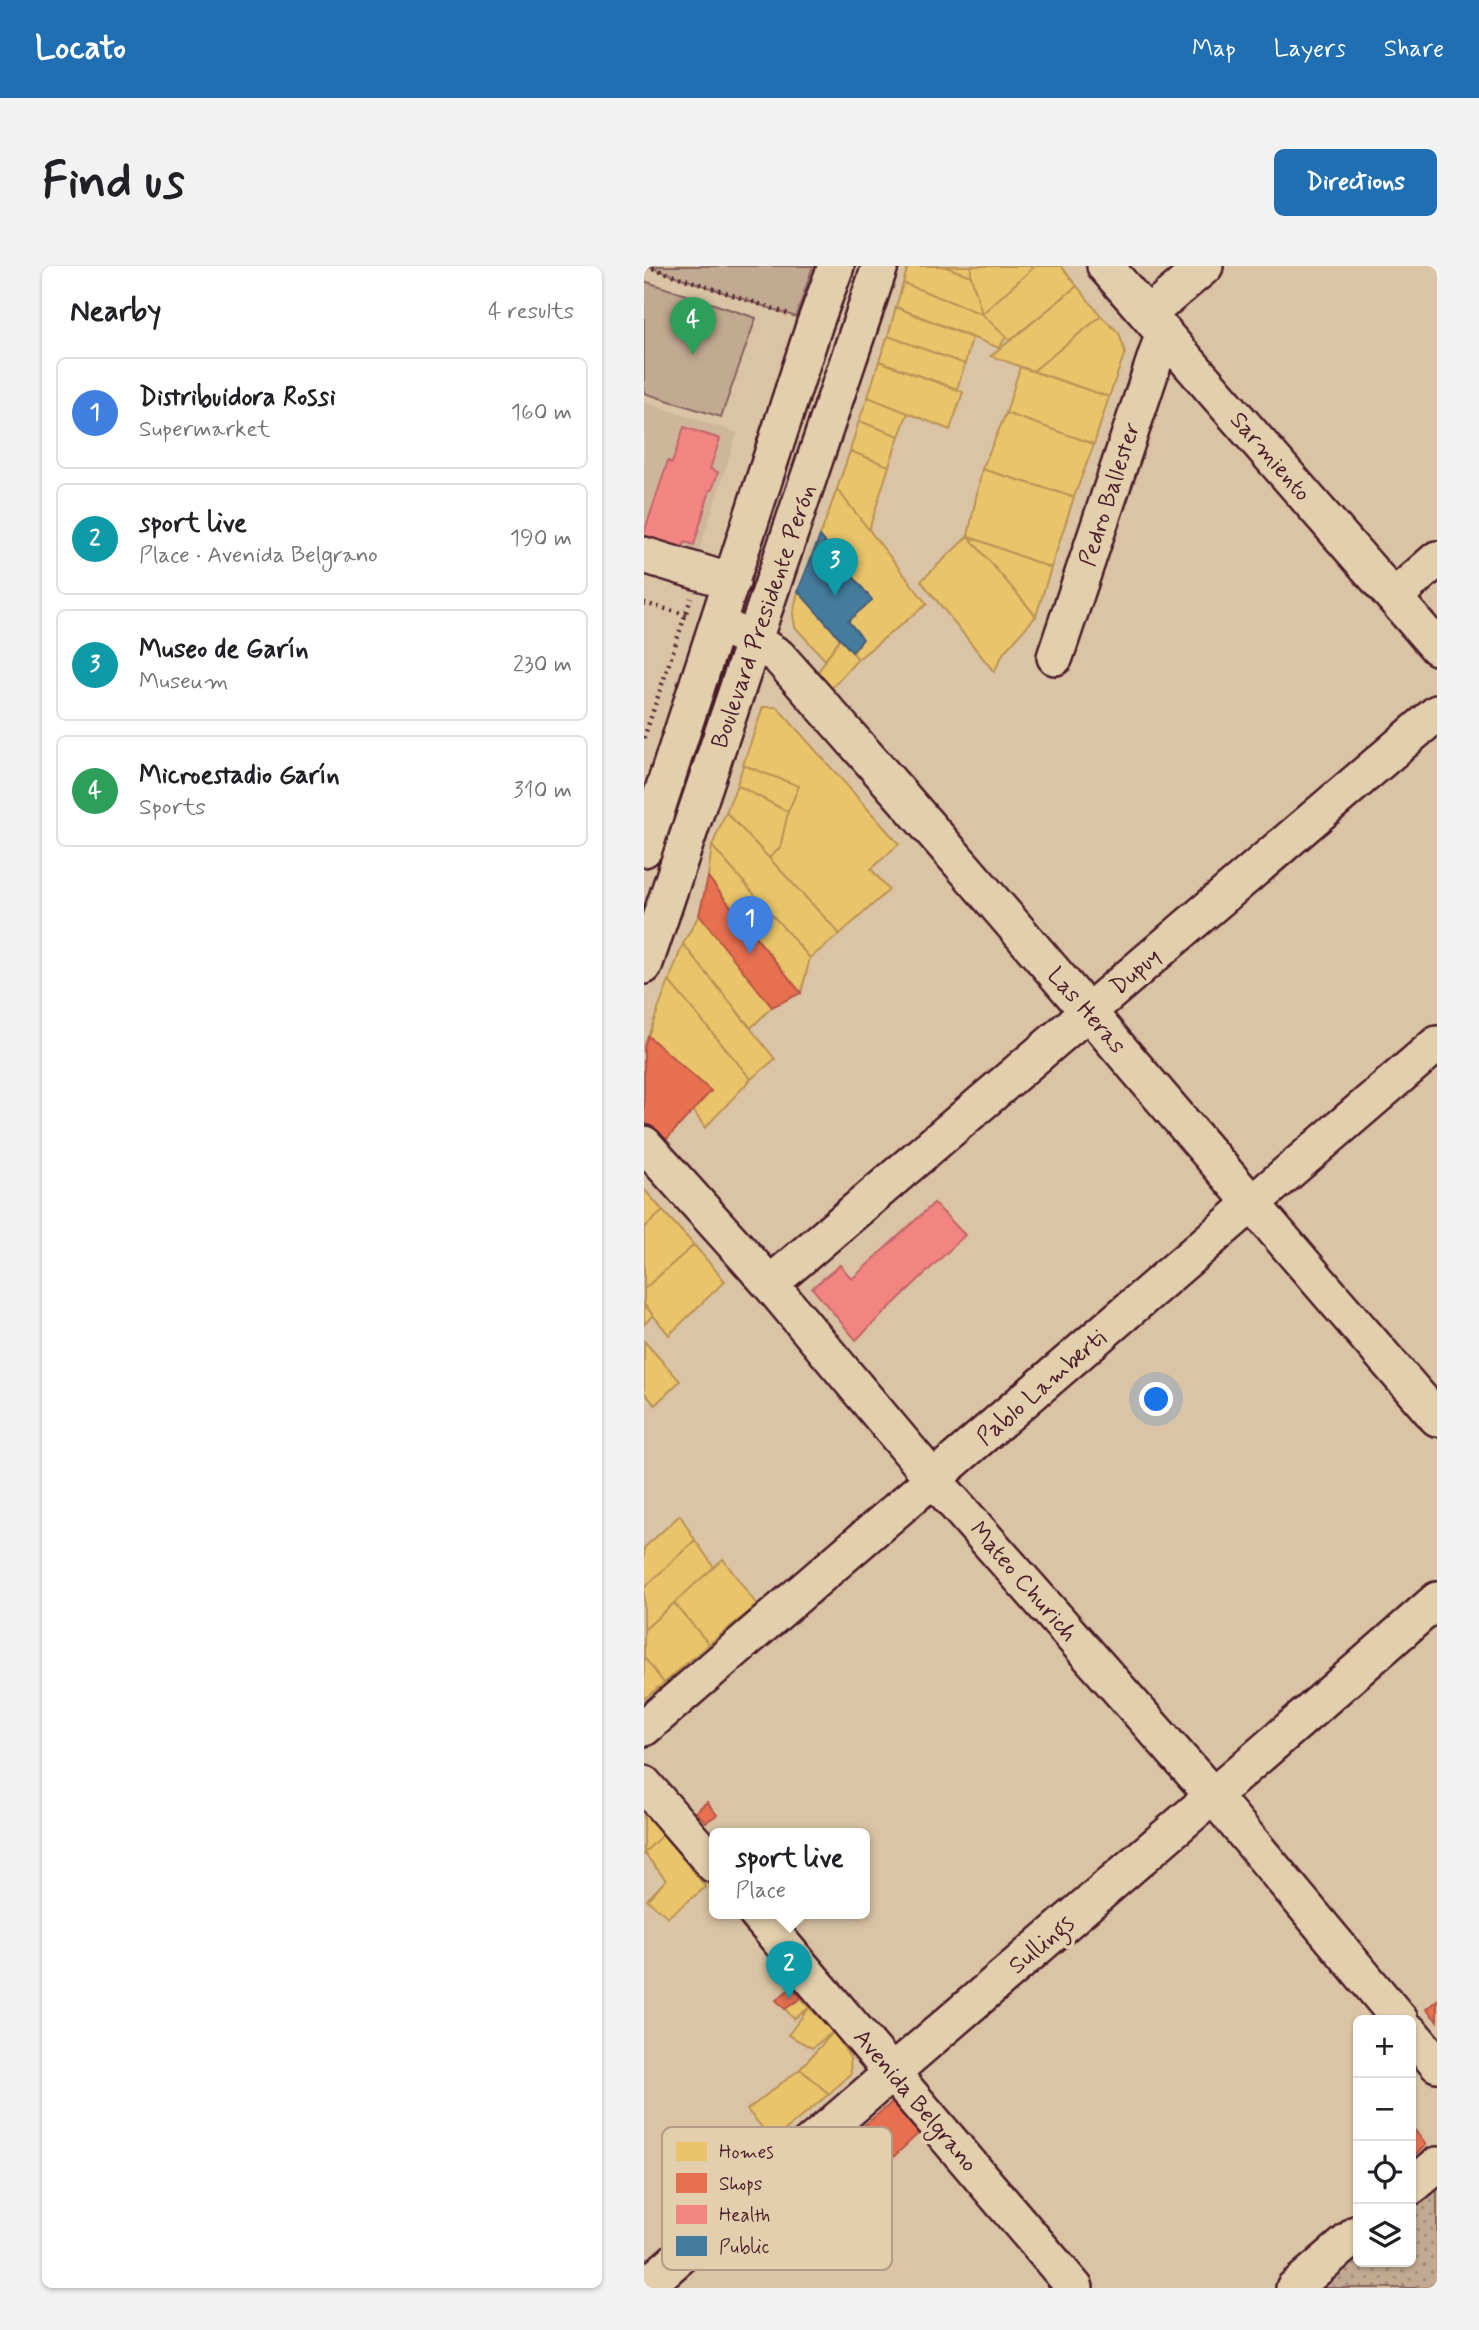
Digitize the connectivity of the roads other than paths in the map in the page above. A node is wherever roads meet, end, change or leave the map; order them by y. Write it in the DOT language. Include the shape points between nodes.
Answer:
graph roads {
  1 [pos="836,266"];
  2 [pos="880,266"];
  3 [pos="1105,266"];
  4 [pos="1205,266"];
  5 [pos="1156,323"];
  6 [pos="644,555"];
  7 [pos="1437,559"];
  8 [pos="732,582"];
  9 [pos="1394,597"];
  10 [pos="719,624"];
  11 [pos="754,640"];
  12 [pos="1437,647"];
  13 [pos="1055,657"];
  14 [pos="1437,713"];
  15 [pos="644,849"];
  16 [pos="644,965"];
  17 [pos="1089,1011"];
  18 [pos="1437,1044"];
  19 [pos="644,1143"];
  20 [pos="1251,1205"];
  21 [pos="770,1284"];
  22 [pos="1437,1418"];
  23 [pos="934,1480"];
  24 [pos="1437,1600"];
  25 [pos="644,1728"];
  26 [pos="644,1784"];
  27 [pos="1214,1797"];
  28 [pos="709,1859"];
  29 [pos="760,1919"];
  30 [pos="1396,2015"];
  31 [pos="1416,2039"];
  32 [pos="1437,2064"];
  33 [pos="891,2071"];
  34 [pos="827,2127"];
  35 [pos="1437,2165"];
  36 [pos="1416,2184"];
  37 [pos="1353,2237"];
  38 [pos="664,2270"];
  39 [pos="644,2288"];
  40 [pos="1075,2288"];
  41 [pos="1294,2288"];
  1 -- 8 [label="street, Boulevard Presidente Perón"];
  2 -- 11 [label="street, Boulevard Presidente Perón"];
  3 -- 5 [label="street, Sarmiento"];
  4 -- 5 [label="street"];
  5 -- 9 [label="street, Sarmiento"];
  5 -- 13 [label="street, Pedro Ballester"];
  6 -- 8 [label="street"];
  7 -- 9 [label="street"];
  8 -- 10 [label="street, Boulevard Presidente Perón"];
  9 -- 12 [label="street, Sarmiento"];
  10 -- 11 [label="street, Las Heras"];
  10 -- 15 [label="street, Boulevard Presidente Perón"];
  11 -- 16 [label="street, Boulevard Presidente Perón"];
  11 -- 17 [label="street, Las Heras" via="778,656"];
  14 -- 17 [label="street, Dupuy"];
  17 -- 20 [label="street, Las Heras"];
  17 -- 21 [label="street, Dupuy"];
  18 -- 20 [label="street, Pablo Lamberti"];
  19 -- 21 [label="street, Mateo Churich"];
  20 -- 22 [label="street, Las Heras"];
  20 -- 23 [label="street, Pablo Lamberti"];
  21 -- 23 [label="street, Mateo Churich"];
  23 -- 25 [label="street, Pablo Lamberti"];
  23 -- 27 [label="street, Mateo Churich"];
  24 -- 27 [label="street, Sullings"];
  26 -- 28 [label="street"];
  27 -- 30 [label="street, Mateo Churich"];
  27 -- 33 [label="street, Sullings"];
  29 -- 33 [label="street, Avenida Belgrano"];
  31 -- 32 [label="street"];
  33 -- 34 [label="street, Sullings"];
  33 -- 40 [label="street, Avenida Belgrano"];
  35 -- 36 [label="street"];
  37 -- 41 [label="street"];
  38 -- 39 [label="street, Sullings"];
}
